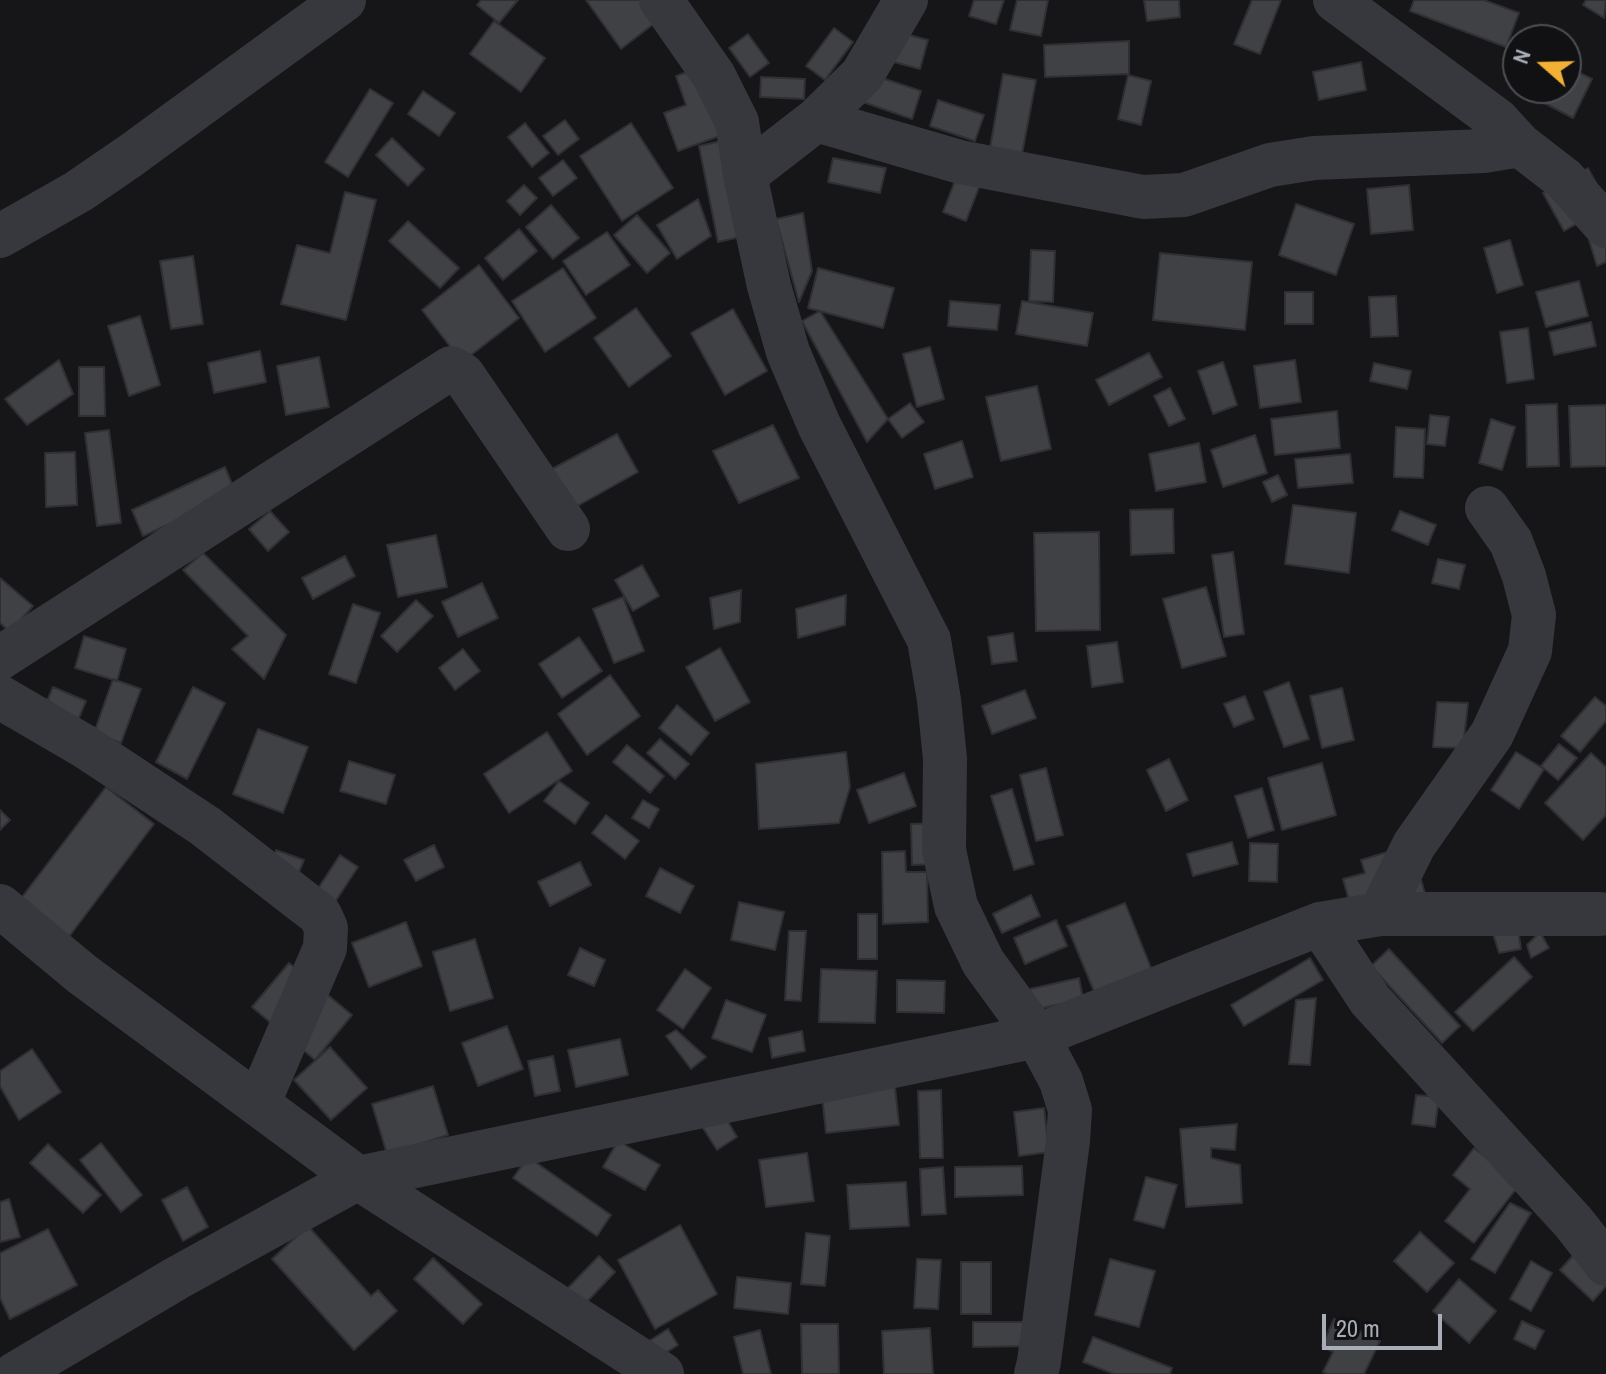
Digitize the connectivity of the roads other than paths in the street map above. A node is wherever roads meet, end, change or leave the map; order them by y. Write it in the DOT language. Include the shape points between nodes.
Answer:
graph roads {
  1 [pos="344,0"];
  2 [pos="661,0"];
  3 [pos="906,0"];
  4 [pos="1335,0"];
  5 [pos="816,120"];
  6 [pos="1520,145"];
  7 [pos="745,175"];
  8 [pos="1606,226"];
  9 [pos="0,236"];
  10 [pos="1487,508"];
  11 [pos="568,529"];
  12 [pos="0,658"];
  13 [pos="0,697"];
  14 [pos="0,906"];
  15 [pos="1380,914"];
  16 [pos="1600,914"];
  17 [pos="1320,924"];
  18 [pos="1037,1036"];
  19 [pos="259,1102"];
  20 [pos="358,1178"];
  21 [pos="1606,1264"];
  22 [pos="15,1374"];
  23 [pos="662,1374"];
  24 [pos="1036,1374"];
  1 -- 9 [label="street" via="79,191"];
  2 -- 7 [label="street" via="714,76 737,122"];
  3 -- 5 [label="street" via="862,75"];
  4 -- 6 [label="street" via="1497,120"];
  5 -- 6 [label="street" via="960,162 1143,197 1184,195 1270,165 1314,158"];
  5 -- 7 [label="street"];
  6 -- 8 [label="street" via="1564,179"];
  7 -- 18 [label="street" via="788,352 819,425 929,640 945,759 944,850 956,906 983,962"];
  10 -- 15 [label="street" via="1511,542 1524,576 1534,615 1530,651 1492,734 1414,845"];
  11 -- 12 [label="street" via="463,375 451,368"];
  13 -- 19 [label="street" via="205,826 320,915 325,948"];
  14 -- 19 [label="street" via="82,974"];
  15 -- 16 [label="street"];
  15 -- 17 [label="street"];
  17 -- 18 [label="street"];
  17 -- 21 [label="street" via="1370,1000"];
  18 -- 20 [label="street"];
  18 -- 24 [label="street" via="1070,1110"];
  19 -- 20 [label="street"];
  20 -- 22 [label="street"];
  20 -- 23 [label="street"];
}
